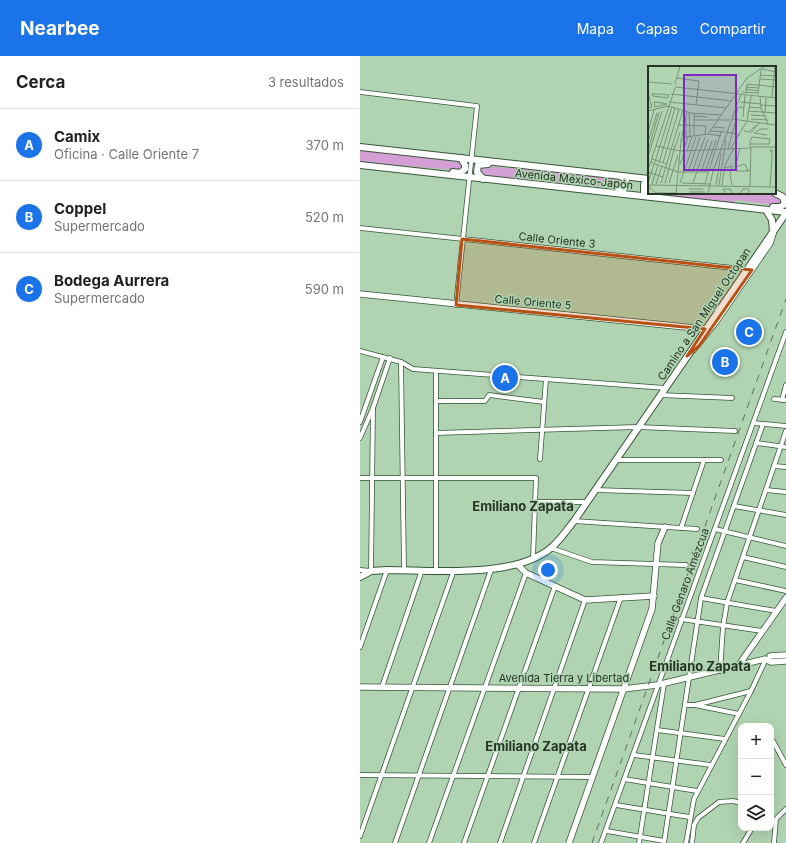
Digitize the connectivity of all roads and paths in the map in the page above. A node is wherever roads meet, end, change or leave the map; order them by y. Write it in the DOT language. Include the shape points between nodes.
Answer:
graph roads {
  1 [pos="360,92"];
  2 [pos="360,147"];
  3 [pos="461,158"];
  4 [pos="470,159"];
  5 [pos="360,165"];
  6 [pos="522,165"];
  7 [pos="409,171"];
  8 [pos="620,176"];
  9 [pos="468,177"];
  10 [pos="483,179"];
  11 [pos="648,179"];
  12 [pos="648,182"];
  13 [pos="570,188"];
  14 [pos="776,194"];
  15 [pos="649,197"];
  16 [pos="734,206"];
  17 [pos="766,210"];
  18 [pos="786,212"];
  19 [pos="360,228"];
  20 [pos="775,229"];
  21 [pos="462,239"];
  22 [pos="749,270"];
  23 [pos="360,294"];
  24 [pos="456,305"];
  25 [pos="705,329"];
  26 [pos="786,332"];
  27 [pos="360,351"];
  28 [pos="688,356"];
  29 [pos="382,357"];
  30 [pos="390,358"];
  31 [pos="401,362"];
  32 [pos="436,371"];
  33 [pos="546,379"];
  34 [pos="786,385"];
  35 [pos="666,388"];
  36 [pos="660,395"];
  37 [pos="732,398"];
  38 [pos="774,399"];
  39 [pos="784,400"];
  40 [pos="436,401"];
  41 [pos="544,402"];
  42 [pos="374,408"];
  43 [pos="360,422"];
  44 [pos="753,423"];
  45 [pos="763,424"];
  46 [pos="366,426"];
  47 [pos="374,426"];
  48 [pos="786,426"];
  49 [pos="638,428"];
  50 [pos="542,430"];
  51 [pos="735,431"];
  52 [pos="786,431"];
  53 [pos="436,433"];
  54 [pos="360,438"];
  55 [pos="756,443"];
  56 [pos="781,446"];
  57 [pos="786,447"];
  58 [pos="540,459"];
  59 [pos="616,460"];
  60 [pos="704,460"];
  61 [pos="721,460"];
  62 [pos="774,466"];
  63 [pos="786,467"];
  64 [pos="360,478"];
  65 [pos="373,478"];
  66 [pos="403,478"];
  67 [pos="436,478"];
  68 [pos="595,490"];
  69 [pos="766,490"];
  70 [pos="786,492"];
  71 [pos="693,493"];
  72 [pos="534,502"];
  73 [pos="587,502"];
  74 [pos="734,506"];
  75 [pos="759,510"];
  76 [pos="786,515"];
  77 [pos="574,521"];
  78 [pos="665,527"];
  79 [pos="681,528"];
  80 [pos="697,529"];
  81 [pos="714,529"];
  82 [pos="724,531"];
  83 [pos="750,536"];
  84 [pos="786,546"];
  85 [pos="551,548"];
  86 [pos="742,557"];
  87 [pos="532,558"];
  88 [pos="517,564"];
  89 [pos="657,564"];
  90 [pos="686,565"];
  91 [pos="786,567"];
  92 [pos="360,570"];
  93 [pos="387,570"];
  94 [pos="404,570"];
  95 [pos="422,570"];
  96 [pos="436,570"];
  97 [pos="454,570"];
  98 [pos="491,570"];
  99 [pos="371,571"];
  100 [pos="526,573"];
  101 [pos="360,577"];
  102 [pos="735,580"];
  103 [pos="555,586"];
  104 [pos="786,591"];
  105 [pos="654,596"];
  106 [pos="622,597"];
  107 [pos="701,598"];
  108 [pos="786,598"];
  109 [pos="585,600"];
  110 [pos="727,603"];
  111 [pos="776,611"];
  112 [pos="681,619"];
  113 [pos="697,623"];
  114 [pos="723,627"];
  115 [pos="762,631"];
  116 [pos="360,647"];
  117 [pos="786,655"];
  118 [pos="768,658"];
  119 [pos="786,662"];
  120 [pos="738,666"];
  121 [pos="720,671"];
  122 [pos="689,678"];
  123 [pos="664,684"];
  124 [pos="657,685"];
  125 [pos="382,687"];
  126 [pos="413,688"];
  127 [pos="450,688"];
  128 [pos="485,688"];
  129 [pos="520,688"];
  130 [pos="554,688"];
  131 [pos="589,688"];
  132 [pos="623,688"];
  133 [pos="361,689"];
  134 [pos="751,691"];
  135 [pos="685,705"];
  136 [pos="695,705"];
  137 [pos="739,714"];
  138 [pos="657,730"];
  139 [pos="680,733"];
  140 [pos="725,739"];
  141 [pos="774,743"];
  142 [pos="634,755"];
  143 [pos="652,757"];
  144 [pos="676,761"];
  145 [pos="711,765"];
  146 [pos="786,765"];
  147 [pos="360,775"];
  148 [pos="382,775"];
  149 [pos="418,776"];
  150 [pos="454,776"];
  151 [pos="488,776"];
  152 [pos="523,776"];
  153 [pos="557,776"];
  154 [pos="592,777"];
  155 [pos="624,779"];
  156 [pos="648,784"];
  157 [pos="672,788"];
  158 [pos="697,791"];
  159 [pos="738,802"];
  160 [pos="616,805"];
  161 [pos="786,809"];
  162 [pos="644,810"];
  163 [pos="669,813"];
  164 [pos="689,817"];
  165 [pos="607,831"];
  166 [pos="750,831"];
  167 [pos="360,836"];
  168 [pos="640,836"];
  169 [pos="664,842"];
  170 [pos="395,843"];
  171 [pos="429,843"];
  172 [pos="464,843"];
  173 [pos="500,843"];
  174 [pos="534,843"];
  175 [pos="569,843"];
  176 [pos="601,843"];
  177 [pos="639,843"];
  178 [pos="686,843"];
  179 [pos="692,843"];
  180 [pos="743,843"];
  181 [pos="774,843"];
  1 -- 4 [label="street" via="477,106"];
  2 -- 3 [label="main road, Avenida México-Japón"];
  3 -- 4 [label="main road, Avenida México-Japón"];
  3 -- 7 [label="main road" via="465,165 460,173 413,168"];
  4 -- 6 [label="main road, Avenida México-Japón"];
  4 -- 9 [label="street"];
  5 -- 7 [label="main road, Avenida México-Japón"];
  6 -- 8 [label="main road, Avenida México-Japón"];
  6 -- 10 [label="main road" via="478,165 477,172"];
  7 -- 9 [label="main road, Avenida México-Japón"];
  8 -- 11 [label="main road, Avenida México-Japón"];
  8 -- 13 [label="main road" via="626,179 627,183 622,190"];
  9 -- 10 [label="main road, Avenida México-Japón"];
  9 -- 21 [label="street"];
  10 -- 13 [label="main road, Avenida México-Japón"];
  12 -- 15 [label="main road" via="644,184 643,191"];
  13 -- 15 [label="main road, Avenida México-Japón"];
  14 -- 16 [label="main road" via="783,197 784,206"];
  15 -- 16 [label="main road, Avenida México-Japón"];
  16 -- 17 [label="main road, Avenida México-Japón"];
  17 -- 18 [label="main road, Avenida México-Japón"];
  17 -- 20 [label="main road"];
  18 -- 20 [label="main road, Camino a San Miguel Octopan"];
  19 -- 21 [label="street, Calle Oriente 3"];
  20 -- 22 [label="main road, Camino a San Miguel Octopan"];
  21 -- 22 [label="street, Calle Oriente 3"];
  21 -- 24 [label="street"];
  22 -- 25 [label="main road, Camino a San Miguel Octopan"];
  22 -- 28 [label="street" via="699,346"];
  23 -- 24 [label="street, Calle Oriente 5"];
  24 -- 25 [label="street, Calle Oriente 5"];
  25 -- 28 [label="main road, Camino a San Miguel Octopan"];
  26 -- 44 [label="street, Calle Genaro Amézcua"];
  27 -- 29 [label="street"];
  28 -- 35 [label="main road, Camino a San Miguel Octopan"];
  29 -- 30 [label="street"];
  29 -- 43 [label="street"];
  30 -- 31 [label="street"];
  30 -- 42 [label="street"];
  31 -- 32 [label="street" via="413,369"];
  31 -- 66 [label="street"];
  32 -- 33 [label="street"];
  32 -- 40 [label="street"];
  33 -- 35 [label="street"];
  33 -- 41 [label="street"];
  34 -- 39 [label="street"];
  35 -- 36 [label="main road, Camino a San Miguel Octopan"];
  36 -- 37 [label="street"];
  36 -- 49 [label="main road, Camino a San Miguel Octopan"];
  38 -- 39 [label="street"];
  40 -- 41 [label="street" via="485,401 489,395"];
  40 -- 53 [label="street"];
  41 -- 50 [label="street"];
  42 -- 46 [label="street"];
  42 -- 47 [label="street"];
  44 -- 45 [label="street"];
  44 -- 81 [label="street, Calle Genaro Amézcua"];
  45 -- 48 [label="street"];
  45 -- 55 [label="street"];
  46 -- 47 [label="street"];
  46 -- 54 [label="street"];
  47 -- 65 [label="street"];
  49 -- 50 [label="street"];
  49 -- 51 [label="street"];
  49 -- 59 [label="main road, Camino a San Miguel Octopan"];
  50 -- 53 [label="street"];
  50 -- 58 [label="street"];
  52 -- 56 [label="street"];
  53 -- 67 [label="street"];
  55 -- 56 [label="street"];
  55 -- 74 [label="street"];
  56 -- 57 [label="street"];
  56 -- 62 [label="street"];
  59 -- 60 [label="street"];
  59 -- 68 [label="main road, Camino a San Miguel Octopan"];
  60 -- 61 [label="street"];
  60 -- 71 [label="street"];
  62 -- 63 [label="street"];
  62 -- 69 [label="street"];
  64 -- 65 [label="street"];
  65 -- 66 [label="street"];
  65 -- 99 [label="street"];
  66 -- 67 [label="street"];
  66 -- 94 [label="street"];
  67 -- 72 [label="street" via="536,478"];
  67 -- 96 [label="street"];
  68 -- 71 [label="street"];
  68 -- 73 [label="main road, Camino a San Miguel Octopan"];
  69 -- 70 [label="street"];
  69 -- 75 [label="street"];
  71 -- 79 [label="street"];
  72 -- 73 [label="street"];
  72 -- 87 [label="street"];
  73 -- 77 [label="main road, Camino a San Miguel Octopan"];
  74 -- 75 [label="street"];
  74 -- 82 [label="street"];
  75 -- 76 [label="street"];
  75 -- 83 [label="street"];
  77 -- 78 [label="street"];
  77 -- 85 [label="main road, Camino a San Miguel Octopan"];
  78 -- 79 [label="street"];
  78 -- 89 [label="street" via="658,543"];
  79 -- 80 [label="street"];
  81 -- 82 [label="street"];
  81 -- 112 [label="street, Calle Genaro Amézcua"];
  82 -- 83 [label="street"];
  82 -- 107 [label="street"];
  83 -- 84 [label="street"];
  83 -- 86 [label="street"];
  85 -- 87 [label="main road"];
  85 -- 89 [label="street" via="592,562"];
  86 -- 91 [label="street"];
  86 -- 102 [label="street"];
  87 -- 88 [label="main road"];
  88 -- 98 [label="main road"];
  88 -- 100 [label="street"];
  89 -- 90 [label="street"];
  89 -- 105 [label="street"];
  92 -- 99 [label="street"];
  93 -- 94 [label="main road"];
  93 -- 99 [label="main road"];
  93 -- 116 [label="street"];
  94 -- 95 [label="main road"];
  95 -- 96 [label="main road"];
  95 -- 125 [label="street"];
  96 -- 97 [label="main road"];
  97 -- 98 [label="main road"];
  97 -- 126 [label="street"];
  98 -- 127 [label="street"];
  99 -- 101 [label="main road"];
  100 -- 103 [label="street"];
  100 -- 128 [label="street"];
  102 -- 104 [label="street"];
  102 -- 110 [label="street"];
  103 -- 109 [label="street"];
  103 -- 129 [label="street"];
  105 -- 106 [label="street"];
  105 -- 132 [label="street" via="652,609"];
  106 -- 109 [label="street"];
  106 -- 131 [label="street"];
  107 -- 110 [label="street"];
  107 -- 113 [label="street"];
  108 -- 111 [label="street"];
  109 -- 130 [label="street"];
  110 -- 111 [label="street"];
  110 -- 114 [label="street"];
  111 -- 115 [label="street"];
  112 -- 113 [label="street"];
  112 -- 124 [label="street, Calle Genaro Amézcua"];
  113 -- 114 [label="street"];
  113 -- 122 [label="street"];
  114 -- 115 [label="street"];
  114 -- 121 [label="street"];
  115 -- 120 [label="street"];
  117 -- 118 [label="street, Avenida Tierra y Libertad"];
  118 -- 119 [label="street" via="771,662"];
  118 -- 120 [label="street, Avenida Tierra y Libertad"];
  118 -- 134 [label="street"];
  120 -- 121 [label="street, Avenida Tierra y Libertad"];
  121 -- 122 [label="street, Avenida Tierra y Libertad"];
  122 -- 123 [label="street, Avenida Tierra y Libertad"];
  122 -- 135 [label="street"];
  123 -- 124 [label="street, Avenida Tierra y Libertad"];
  123 -- 138 [label="street"];
  124 -- 132 [label="street, Avenida Tierra y Libertad"];
  124 -- 142 [label="street, Calle Genaro Amézcua"];
  125 -- 126 [label="street, Avenida Tierra y Libertad"];
  125 -- 133 [label="street, Avenida Tierra y Libertad"];
  126 -- 127 [label="street, Avenida Tierra y Libertad"];
  126 -- 148 [label="street"];
  127 -- 128 [label="street, Avenida Tierra y Libertad"];
  127 -- 149 [label="street"];
  128 -- 129 [label="street, Avenida Tierra y Libertad"];
  128 -- 150 [label="street"];
  129 -- 130 [label="street, Avenida Tierra y Libertad"];
  129 -- 151 [label="street"];
  130 -- 131 [label="street, Avenida Tierra y Libertad"];
  130 -- 152 [label="street"];
  131 -- 132 [label="street, Avenida Tierra y Libertad"];
  131 -- 153 [label="street"];
  132 -- 154 [label="street"];
  134 -- 136 [label="street"];
  134 -- 137 [label="street"];
  135 -- 136 [label="street"];
  135 -- 139 [label="street"];
  136 -- 137 [label="street"];
  137 -- 140 [label="street"];
  138 -- 139 [label="street"];
  138 -- 143 [label="street"];
  139 -- 140 [label="street"];
  139 -- 144 [label="street"];
  140 -- 145 [label="street"];
  141 -- 146 [label="street"];
  142 -- 143 [label="street"];
  142 -- 155 [label="street, Calle Genaro Amézcua"];
  143 -- 144 [label="street"];
  143 -- 156 [label="street"];
  144 -- 145 [label="street"];
  144 -- 157 [label="street"];
  145 -- 158 [label="street"];
  147 -- 148 [label="street"];
  148 -- 149 [label="street"];
  148 -- 167 [label="street"];
  149 -- 150 [label="street"];
  149 -- 170 [label="street"];
  150 -- 151 [label="street"];
  150 -- 171 [label="street"];
  151 -- 152 [label="street"];
  151 -- 172 [label="street"];
  152 -- 153 [label="street"];
  152 -- 173 [label="street"];
  153 -- 154 [label="street"];
  153 -- 174 [label="street"];
  154 -- 175 [label="street"];
  155 -- 156 [label="street"];
  155 -- 160 [label="street, Calle Genaro Amézcua"];
  156 -- 157 [label="street"];
  156 -- 162 [label="street"];
  157 -- 158 [label="street"];
  157 -- 163 [label="street"];
  158 -- 164 [label="street"];
  159 -- 179 [label="street" via="719,802 698,818 694,825"];
  160 -- 162 [label="street"];
  160 -- 165 [label="street, Calle Genaro Amézcua"];
  161 -- 181 [label="street" via="776,819"];
  162 -- 163 [label="street"];
  162 -- 168 [label="street"];
  163 -- 164 [label="street"];
  163 -- 169 [label="street"];
  164 -- 178 [label="street"];
  165 -- 168 [label="street"];
  165 -- 176 [label="street, Calle Genaro Amézcua"];
  166 -- 180 [label="street"];
  168 -- 169 [label="street"];
  168 -- 177 [label="street"];
}
